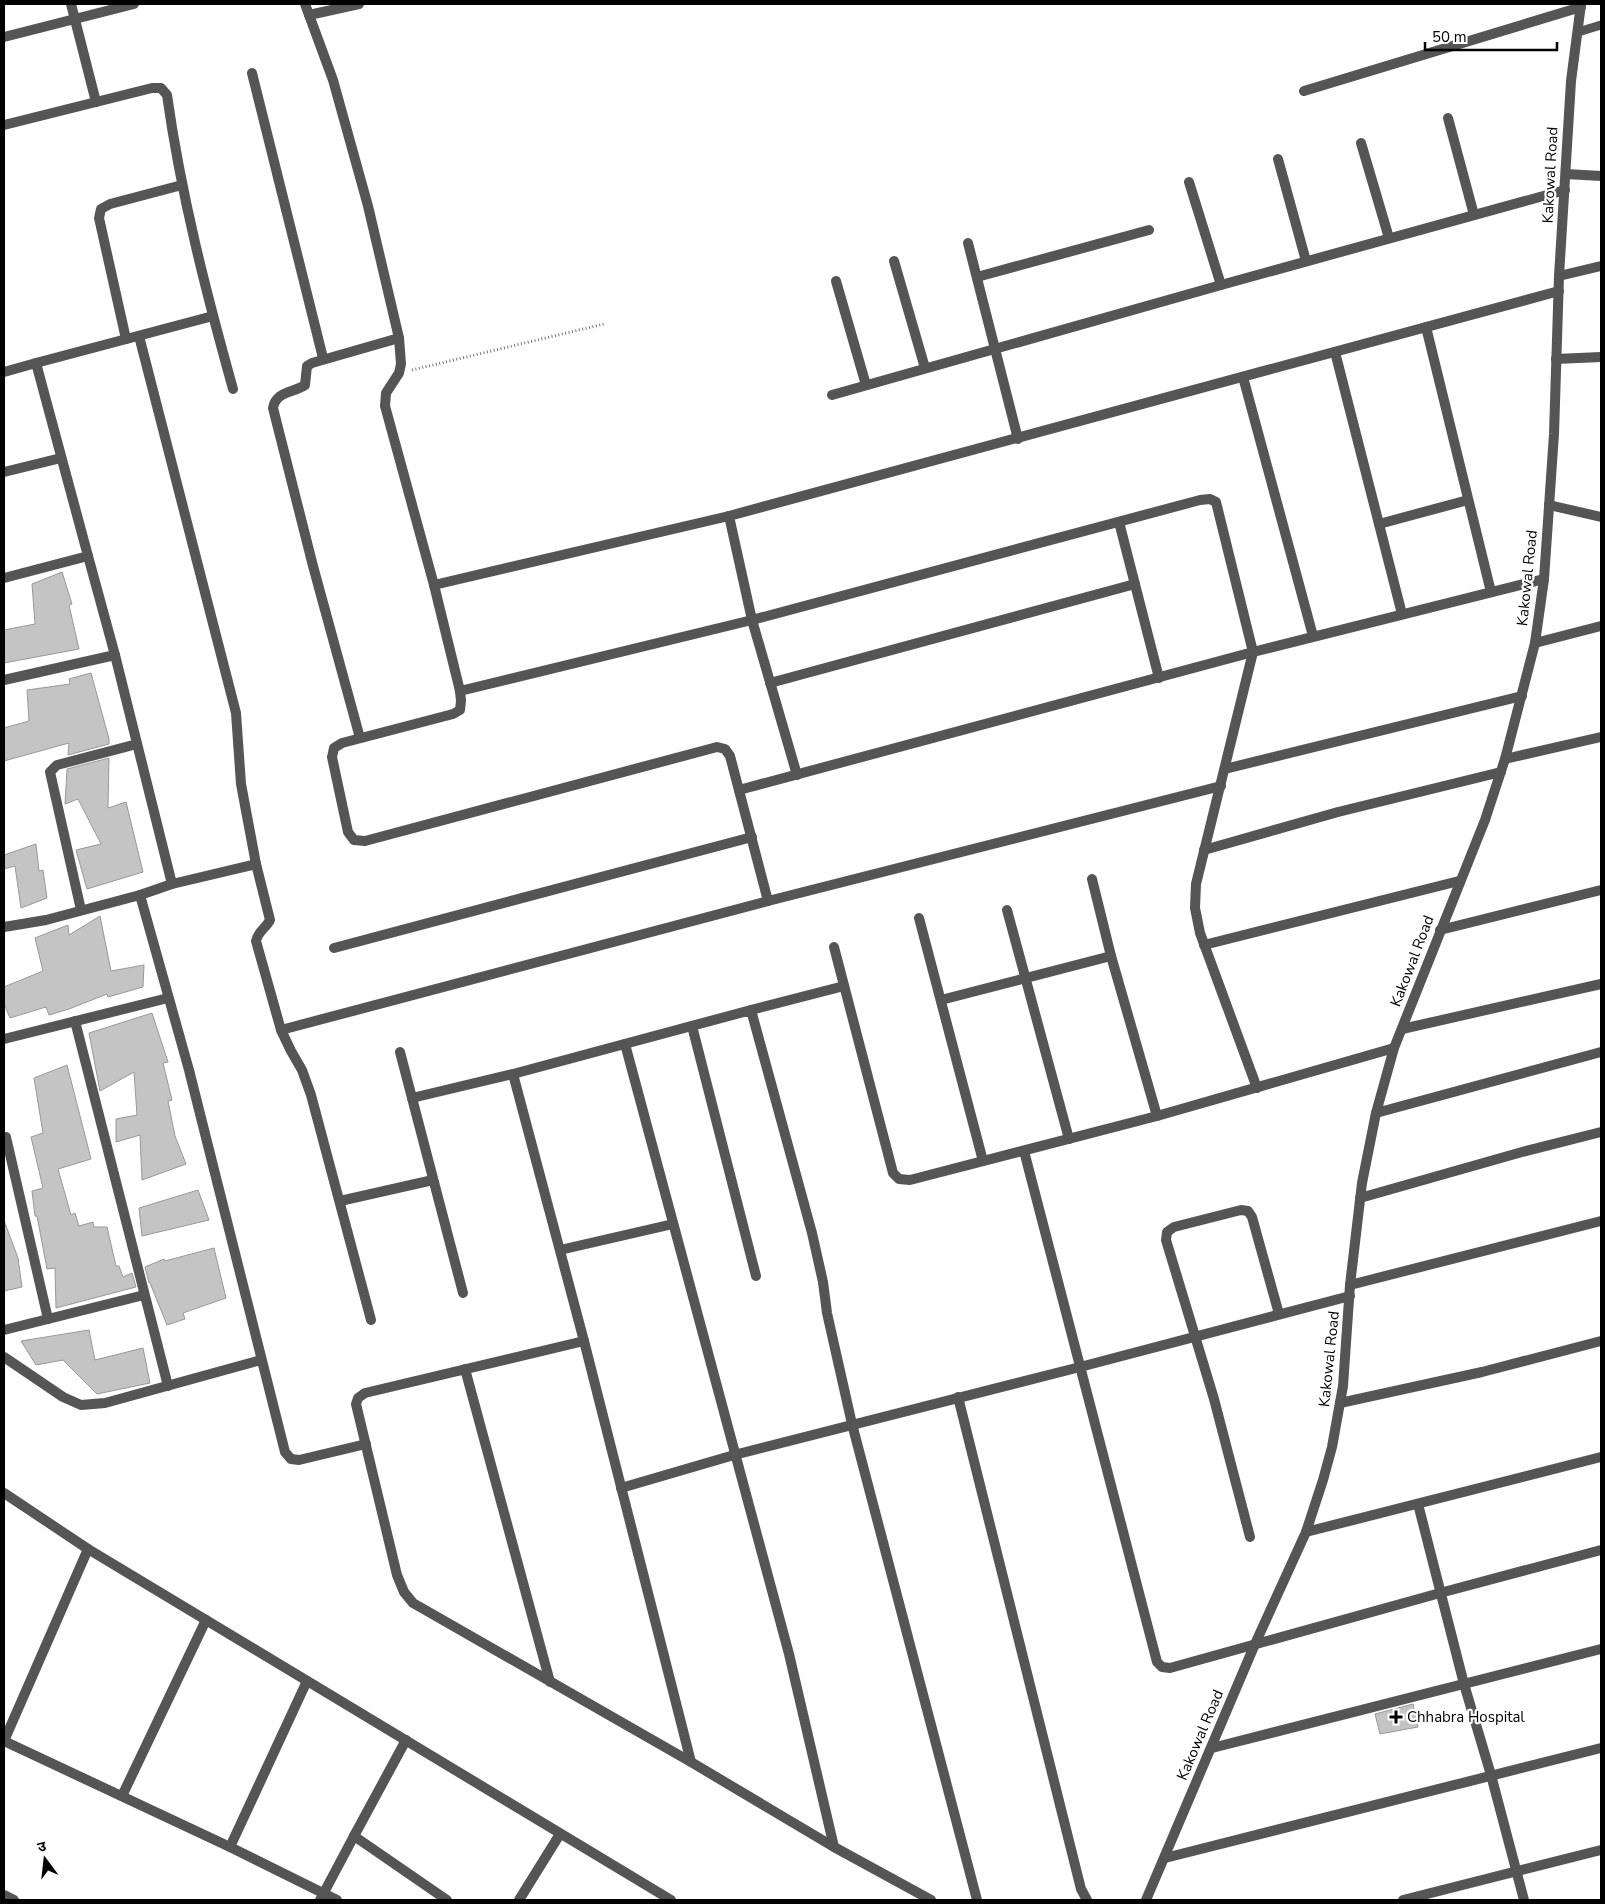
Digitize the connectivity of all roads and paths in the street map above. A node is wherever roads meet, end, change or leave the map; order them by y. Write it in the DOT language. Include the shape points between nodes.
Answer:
graph roads {
  1 [pos="71,4"];
  2 [pos="134,4"];
  3 [pos="305,4"];
  4 [pos="359,4"];
  5 [pos="1581,5"];
  6 [pos="309,15"];
  7 [pos="75,18"];
  8 [pos="1601,25"];
  9 [pos="1578,32"];
  10 [pos="4,37"];
  11 [pos="252,73"];
  12 [pos="1304,91"];
  13 [pos="96,102"];
  14 [pos="1448,118"];
  15 [pos="4,125"];
  16 [pos="1361,142"];
  17 [pos="1278,160"];
  18 [pos="1566,174"];
  19 [pos="1601,176"];
  20 [pos="1190,182"];
  21 [pos="182,185"];
  22 [pos="1565,190"];
  23 [pos="1474,215"];
  24 [pos="1149,230"];
  25 [pos="1389,238"];
  26 [pos="968,243"];
  27 [pos="894,260"];
  28 [pos="1306,261"];
  29 [pos="1601,266"];
  30 [pos="1559,276"];
  31 [pos="977,278"];
  32 [pos="836,281"];
  33 [pos="1221,284"];
  34 [pos="1559,292"];
  35 [pos="213,316"];
  36 [pos="604,324"];
  37 [pos="1426,327"];
  38 [pos="139,336"];
  39 [pos="399,338"];
  40 [pos="126,339"];
  41 [pos="994,349"];
  42 [pos="1335,352"];
  43 [pos="1601,357"];
  44 [pos="323,358"];
  45 [pos="1556,359"];
  46 [pos="36,363"];
  47 [pos="925,368"];
  48 [pos="4,372"];
  49 [pos="399,373"];
  50 [pos="1243,377"];
  51 [pos="866,385"];
  52 [pos="232,389"];
  53 [pos="832,395"];
  54 [pos="1018,439"];
  55 [pos="61,458"];
  56 [pos="4,472"];
  57 [pos="1468,500"];
  58 [pos="1549,505"];
  59 [pos="729,516"];
  60 [pos="1601,516"];
  61 [pos="1119,522"];
  62 [pos="1379,524"];
  63 [pos="88,556"];
  64 [pos="5,574"];
  65 [pos="1544,579"];
  66 [pos="1135,584"];
  67 [pos="434,585"];
  68 [pos="1491,592"];
  69 [pos="1402,614"];
  70 [pos="752,620"];
  71 [pos="1601,626"];
  72 [pos="1313,636"];
  73 [pos="1535,643"];
  74 [pos="1253,652"];
  75 [pos="115,655"];
  76 [pos="1159,678"];
  77 [pos="4,680"];
  78 [pos="770,683"];
  79 [pos="460,691"];
  80 [pos="1522,696"];
  81 [pos="1601,737"];
  82 [pos="360,738"];
  83 [pos="137,744"];
  84 [pos="1505,759"];
  85 [pos="1224,769"];
  86 [pos="1501,772"];
  87 [pos="797,775"];
  88 [pos="1221,786"];
  89 [pos="739,790"];
  90 [pos="752,837"];
  91 [pos="1204,850"];
  92 [pos="256,864"];
  93 [pos="1092,879"];
  94 [pos="1459,881"];
  95 [pos="172,884"];
  96 [pos="1601,890"];
  97 [pos="140,895"];
  98 [pos="768,901"];
  99 [pos="81,910"];
  100 [pos="1007,910"];
  101 [pos="919,918"];
  102 [pos="4,927"];
  103 [pos="1440,930"];
  104 [pos="1204,945"];
  105 [pos="834,947"];
  106 [pos="334,948"];
  107 [pos="1111,956"];
  108 [pos="1026,977"];
  109 [pos="1601,984"];
  110 [pos="844,986"];
  111 [pos="168,998"];
  112 [pos="940,1000"];
  113 [pos="751,1010"];
  114 [pos="75,1021"];
  115 [pos="692,1026"];
  116 [pos="281,1030"];
  117 [pos="1402,1030"];
  118 [pos="4,1039"];
  119 [pos="625,1044"];
  120 [pos="1394,1048"];
  121 [pos="400,1052"];
  122 [pos="1601,1052"];
  123 [pos="513,1074"];
  124 [pos="1257,1088"];
  125 [pos="412,1098"];
  126 [pos="1376,1113"];
  127 [pos="1157,1116"];
  128 [pos="1601,1132"];
  129 [pos="6,1137"];
  130 [pos="1069,1139"];
  131 [pos="1024,1151"];
  132 [pos="983,1161"];
  133 [pos="433,1180"];
  134 [pos="1360,1198"];
  135 [pos="340,1201"];
  136 [pos="1601,1221"];
  137 [pos="673,1224"];
  138 [pos="560,1250"];
  139 [pos="756,1276"];
  140 [pos="1350,1291"];
  141 [pos="463,1293"];
  142 [pos="144,1295"];
  143 [pos="1279,1314"];
  144 [pos="48,1319"];
  145 [pos="371,1320"];
  146 [pos="4,1330"];
  147 [pos="1194,1336"];
  148 [pos="584,1341"];
  149 [pos="1601,1341"];
  150 [pos="4,1357"];
  151 [pos="261,1360"];
  152 [pos="1080,1367"];
  153 [pos="465,1369"];
  154 [pos="168,1386"];
  155 [pos="958,1397"];
  156 [pos="1340,1403"];
  157 [pos="852,1424"];
  158 [pos="366,1444"];
  159 [pos="734,1455"];
  160 [pos="1601,1457"];
  161 [pos="621,1488"];
  162 [pos="4,1493"];
  163 [pos="1418,1504"];
  164 [pos="1306,1532"];
  165 [pos="1250,1537"];
  166 [pos="88,1549"];
  167 [pos="1601,1550"];
  168 [pos="1440,1593"];
  169 [pos="206,1620"];
  170 [pos="1255,1644"];
  171 [pos="1601,1649"];
  172 [pos="307,1681"];
  173 [pos="550,1682"];
  174 [pos="1464,1684"];
  175 [pos="406,1740"];
  176 [pos="4,1741"];
  177 [pos="1212,1748"];
  178 [pos="1601,1748"];
  179 [pos="691,1762"];
  180 [pos="1491,1775"];
  181 [pos="122,1796"];
  182 [pos="560,1834"];
  183 [pos="354,1836"];
  184 [pos="230,1847"];
  185 [pos="834,1847"];
  186 [pos="1601,1850"];
  187 [pos="1165,1858"];
  188 [pos="1516,1871"];
  189 [pos="4,1895"];
  190 [pos="322,1897"];
  191 [pos="14,1900"];
  192 [pos="337,1900"];
  193 [pos="447,1900"];
  194 [pos="519,1900"];
  195 [pos="671,1900"];
  196 [pos="931,1900"];
  197 [pos="977,1900"];
  198 [pos="1087,1900"];
  199 [pos="1146,1900"];
  200 [pos="1403,1900"];
  201 [pos="1524,1900"];
  1 -- 7 [label="street"];
  2 -- 7 [label="street"];
  3 -- 6 [label="street"];
  4 -- 6 [label="street"];
  5 -- 9 [label="street, Kakowal Road"];
  5 -- 12 [label="street"];
  6 -- 39 [label="street" via="333,80 368,206"];
  7 -- 10 [label="street"];
  7 -- 13 [label="street"];
  8 -- 9 [label="lane"];
  9 -- 18 [label="street, Kakowal Road" via="1571,81"];
  11 -- 44 [label="street"];
  13 -- 15 [label="street"];
  13 -- 21 [label="street" via="161,88 167,95"];
  14 -- 23 [label="street"];
  16 -- 25 [label="street"];
  17 -- 28 [label="street"];
  18 -- 19 [label="street"];
  18 -- 22 [label="street, Kakowal Road"];
  20 -- 33 [label="street"];
  21 -- 35 [label="street"];
  21 -- 40 [label="street" via="101,209 99,218"];
  22 -- 23 [label="street"];
  22 -- 30 [label="street, Kakowal Road"];
  23 -- 25 [label="street"];
  24 -- 31 [label="street"];
  25 -- 28 [label="street"];
  26 -- 31 [label="street"];
  27 -- 47 [label="street"];
  28 -- 33 [label="street"];
  29 -- 30 [label="street"];
  30 -- 34 [label="street, Kakowal Road"];
  31 -- 41 [label="street"];
  32 -- 51 [label="street"];
  33 -- 41 [label="street"];
  34 -- 37 [label="street"];
  34 -- 45 [label="street, Kakowal Road"];
  35 -- 38 [label="street"];
  35 -- 52 [label="street"];
  36 -- 49 [label="path"];
  37 -- 42 [label="street"];
  37 -- 57 [label="street"];
  38 -- 40 [label="street"];
  38 -- 92 [label="street" via="236,712 241,784"];
  39 -- 44 [label="street"];
  39 -- 49 [label="street"];
  40 -- 46 [label="street"];
  41 -- 47 [label="street"];
  41 -- 54 [label="street"];
  42 -- 50 [label="street"];
  42 -- 62 [label="street"];
  43 -- 45 [label="street"];
  44 -- 82 [label="street" via="308,366 305,384 278,396 273,408"];
  45 -- 58 [label="street, Kakowal Road"];
  46 -- 48 [label="street"];
  46 -- 55 [label="street"];
  47 -- 51 [label="street"];
  49 -- 67 [label="street" via="386,393 385,406"];
  50 -- 54 [label="street"];
  50 -- 72 [label="street"];
  51 -- 53 [label="street"];
  54 -- 59 [label="street"];
  55 -- 56 [label="street"];
  55 -- 63 [label="street"];
  57 -- 62 [label="street"];
  57 -- 68 [label="street"];
  58 -- 60 [label="street"];
  58 -- 65 [label="street, Kakowal Road"];
  59 -- 67 [label="street"];
  59 -- 70 [label="street"];
  61 -- 66 [label="street"];
  61 -- 70 [label="street"];
  61 -- 74 [label="street" via="1200,500 1216,502"];
  62 -- 69 [label="street"];
  63 -- 64 [label="street"];
  63 -- 75 [label="street"];
  65 -- 68 [label="street"];
  65 -- 73 [label="street, Kakowal Road"];
  66 -- 76 [label="street"];
  66 -- 78 [label="street"];
  67 -- 79 [label="street"];
  68 -- 69 [label="street"];
  69 -- 72 [label="street"];
  70 -- 78 [label="street"];
  70 -- 79 [label="street"];
  71 -- 73 [label="street"];
  72 -- 74 [label="street"];
  73 -- 80 [label="street, Kakowal Road"];
  74 -- 76 [label="street"];
  74 -- 85 [label="street"];
  75 -- 77 [label="street"];
  75 -- 83 [label="street"];
  76 -- 87 [label="street"];
  78 -- 87 [label="street"];
  79 -- 82 [label="street" via="460,710 453,714"];
  80 -- 84 [label="street, Kakowal Road"];
  80 -- 85 [label="street"];
  81 -- 84 [label="street"];
  82 -- 89 [label="street" via="334,748 332,757 348,832 354,840 365,840 716,747 725,749 730,756"];
  83 -- 95 [label="street"];
  83 -- 99 [label="street" via="57,765 50,772"];
  84 -- 86 [label="street, Kakowal Road"];
  85 -- 88 [label="street"];
  86 -- 91 [label="street" via="1338,812"];
  86 -- 94 [label="street, Kakowal Road"];
  87 -- 89 [label="street"];
  88 -- 91 [label="street"];
  88 -- 98 [label="street"];
  89 -- 90 [label="street"];
  90 -- 98 [label="street"];
  90 -- 106 [label="street"];
  91 -- 104 [label="street" via="1196,884 1195,908"];
  92 -- 95 [label="street"];
  92 -- 116 [label="street" via="270,920 256,941"];
  93 -- 107 [label="street"];
  94 -- 103 [label="street, Kakowal Road"];
  94 -- 104 [label="street"];
  95 -- 97 [label="street"];
  96 -- 103 [label="street"];
  97 -- 99 [label="street"];
  97 -- 111 [label="street"];
  98 -- 116 [label="street"];
  99 -- 102 [label="street"];
  100 -- 108 [label="street"];
  101 -- 112 [label="street"];
  103 -- 117 [label="street, Kakowal Road"];
  104 -- 124 [label="street"];
  105 -- 110 [label="street"];
  107 -- 108 [label="street"];
  107 -- 127 [label="street"];
  108 -- 112 [label="street"];
  108 -- 130 [label="street"];
  109 -- 117 [label="street"];
  110 -- 113 [label="street"];
  110 -- 132 [label="street" via="893,1173 899,1180 910,1180"];
  111 -- 114 [label="street"];
  111 -- 151 [label="street"];
  112 -- 132 [label="street"];
  113 -- 115 [label="street"];
  113 -- 157 [label="street" via="812,1233"];
  114 -- 118 [label="street"];
  114 -- 142 [label="street"];
  115 -- 119 [label="street"];
  115 -- 139 [label="street"];
  116 -- 135 [label="street" via="311,1094"];
  117 -- 120 [label="street, Kakowal Road"];
  119 -- 123 [label="street"];
  119 -- 137 [label="street"];
  120 -- 124 [label="street"];
  120 -- 126 [label="street, Kakowal Road"];
  121 -- 125 [label="street"];
  122 -- 126 [label="street"];
  123 -- 125 [label="street"];
  123 -- 138 [label="street"];
  124 -- 127 [label="street"];
  125 -- 133 [label="street"];
  126 -- 134 [label="street, Kakowal Road"];
  127 -- 130 [label="street"];
  128 -- 134 [label="street"];
  129 -- 144 [label="street"];
  130 -- 131 [label="street"];
  131 -- 132 [label="street"];
  131 -- 152 [label="street"];
  133 -- 135 [label="street"];
  133 -- 141 [label="street"];
  134 -- 140 [label="street, Kakowal Road"];
  135 -- 145 [label="street"];
  136 -- 140 [label="street"];
  137 -- 138 [label="street"];
  137 -- 159 [label="street"];
  138 -- 148 [label="street"];
  140 -- 143 [label="street"];
  140 -- 156 [label="street, Kakowal Road"];
  142 -- 144 [label="street"];
  142 -- 154 [label="street"];
  143 -- 147 [label="street"];
  143 -- 147 [label="street" via="1248,1211 1174,1227 1167,1232 1166,1240"];
  144 -- 146 [label="street"];
  147 -- 152 [label="street"];
  147 -- 165 [label="street"];
  148 -- 153 [label="street"];
  148 -- 161 [label="street"];
  149 -- 156 [label="street" via="1482,1372"];
  150 -- 154 [label="street" via="63,1397 81,1405 105,1404"];
  151 -- 154 [label="street"];
  151 -- 158 [label="street" via="285,1452 291,1459 299,1460"];
  152 -- 155 [label="street"];
  152 -- 170 [label="street" via="1157,1662 1170,1668"];
  153 -- 158 [label="street" via="365,1393 358,1398 356,1404"];
  153 -- 173 [label="street"];
  155 -- 157 [label="street"];
  155 -- 198 [label="street" via="1081,1889"];
  156 -- 164 [label="street, Kakowal Road" via="1332,1447"];
  157 -- 159 [label="street"];
  157 -- 197 [label="street"];
  158 -- 173 [label="street" via="396,1575 404,1592 413,1603"];
  159 -- 161 [label="street"];
  159 -- 185 [label="street" via="789,1654"];
  160 -- 163 [label="street"];
  161 -- 179 [label="street"];
  162 -- 166 [label="street"];
  163 -- 164 [label="street"];
  163 -- 168 [label="street"];
  164 -- 170 [label="street, Kakowal Road"];
  166 -- 169 [label="street"];
  166 -- 176 [label="street"];
  167 -- 168 [label="street"];
  168 -- 170 [label="street"];
  168 -- 174 [label="street"];
  169 -- 172 [label="street"];
  169 -- 181 [label="street"];
  170 -- 177 [label="street, Kakowal Road"];
  171 -- 174 [label="street"];
  172 -- 175 [label="street"];
  172 -- 184 [label="street"];
  173 -- 179 [label="street"];
  174 -- 177 [label="street"];
  174 -- 180 [label="street"];
  175 -- 182 [label="street"];
  175 -- 183 [label="street"];
  176 -- 181 [label="street"];
  177 -- 187 [label="street, Kakowal Road"];
  178 -- 180 [label="street"];
  179 -- 185 [label="street"];
  180 -- 187 [label="street"];
  180 -- 188 [label="street"];
  181 -- 184 [label="street"];
  182 -- 194 [label="street"];
  182 -- 195 [label="street"];
  183 -- 190 [label="street"];
  183 -- 193 [label="street"];
  184 -- 190 [label="street"];
  185 -- 196 [label="street"];
  186 -- 188 [label="street"];
  187 -- 199 [label="street, Kakowal Road"];
  188 -- 200 [label="street"];
  188 -- 201 [label="street"];
  189 -- 191 [label="street"];
  190 -- 192 [label="street"];
}
